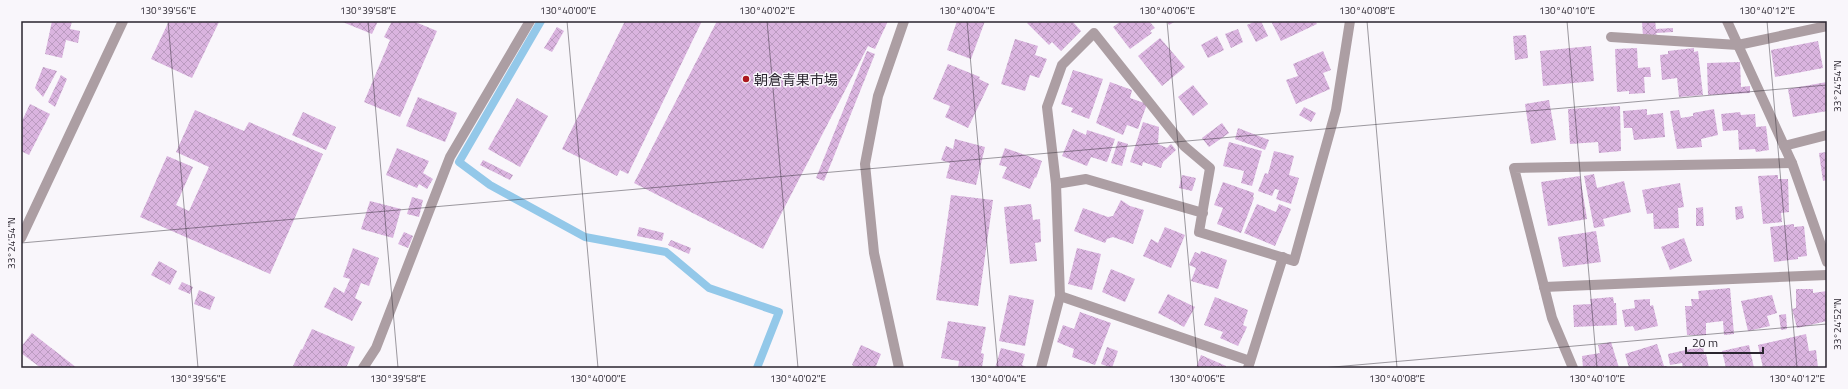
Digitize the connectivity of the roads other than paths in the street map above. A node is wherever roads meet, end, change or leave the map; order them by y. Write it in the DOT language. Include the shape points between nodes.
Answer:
graph roads {
  1 [pos="123,21"];
  2 [pos="530,21"];
  3 [pos="904,21"];
  4 [pos="1350,21"];
  5 [pos="1727,21"];
  6 [pos="1827,26"];
  7 [pos="1611,37"];
  8 [pos="1738,45"];
  9 [pos="1827,135"];
  10 [pos="1784,146"];
  11 [pos="1792,163"];
  12 [pos="1056,184"];
  13 [pos="1203,213"];
  14 [pos="21,238"];
  15 [pos="1826,255"];
  16 [pos="1283,258"];
  17 [pos="1827,275"];
  18 [pos="1544,287"];
  19 [pos="1060,296"];
  20 [pos="1249,365"];
  21 [pos="363,368"];
  22 [pos="899,368"];
  23 [pos="1041,368"];
  24 [pos="1573,368"];
  1 -- 14 [label="street"];
  2 -- 21 [label="street" via="450,157 376,348"];
  3 -- 22 [label="street" via="878,96 865,164 874,253"];
  4 -- 16 [label="street" via="1336,110 1294,261"];
  5 -- 8 [label="street"];
  6 -- 8 [label="street"];
  7 -- 8 [label="street"];
  8 -- 10 [label="street"];
  9 -- 10 [label="street"];
  10 -- 11 [label="street"];
  11 -- 15 [label="street"];
  11 -- 18 [label="street" via="1514,168"];
  12 -- 13 [label="street" via="1086,179"];
  12 -- 13 [label="street" via="1047,107 1062,65 1094,33 1184,146 1210,168"];
  12 -- 19 [label="street"];
  13 -- 16 [label="street" via="1199,232"];
  16 -- 20 [label="street"];
  17 -- 18 [label="street"];
  18 -- 24 [label="street" via="1552,318"];
  19 -- 20 [label="street"];
  19 -- 23 [label="street"];
}
